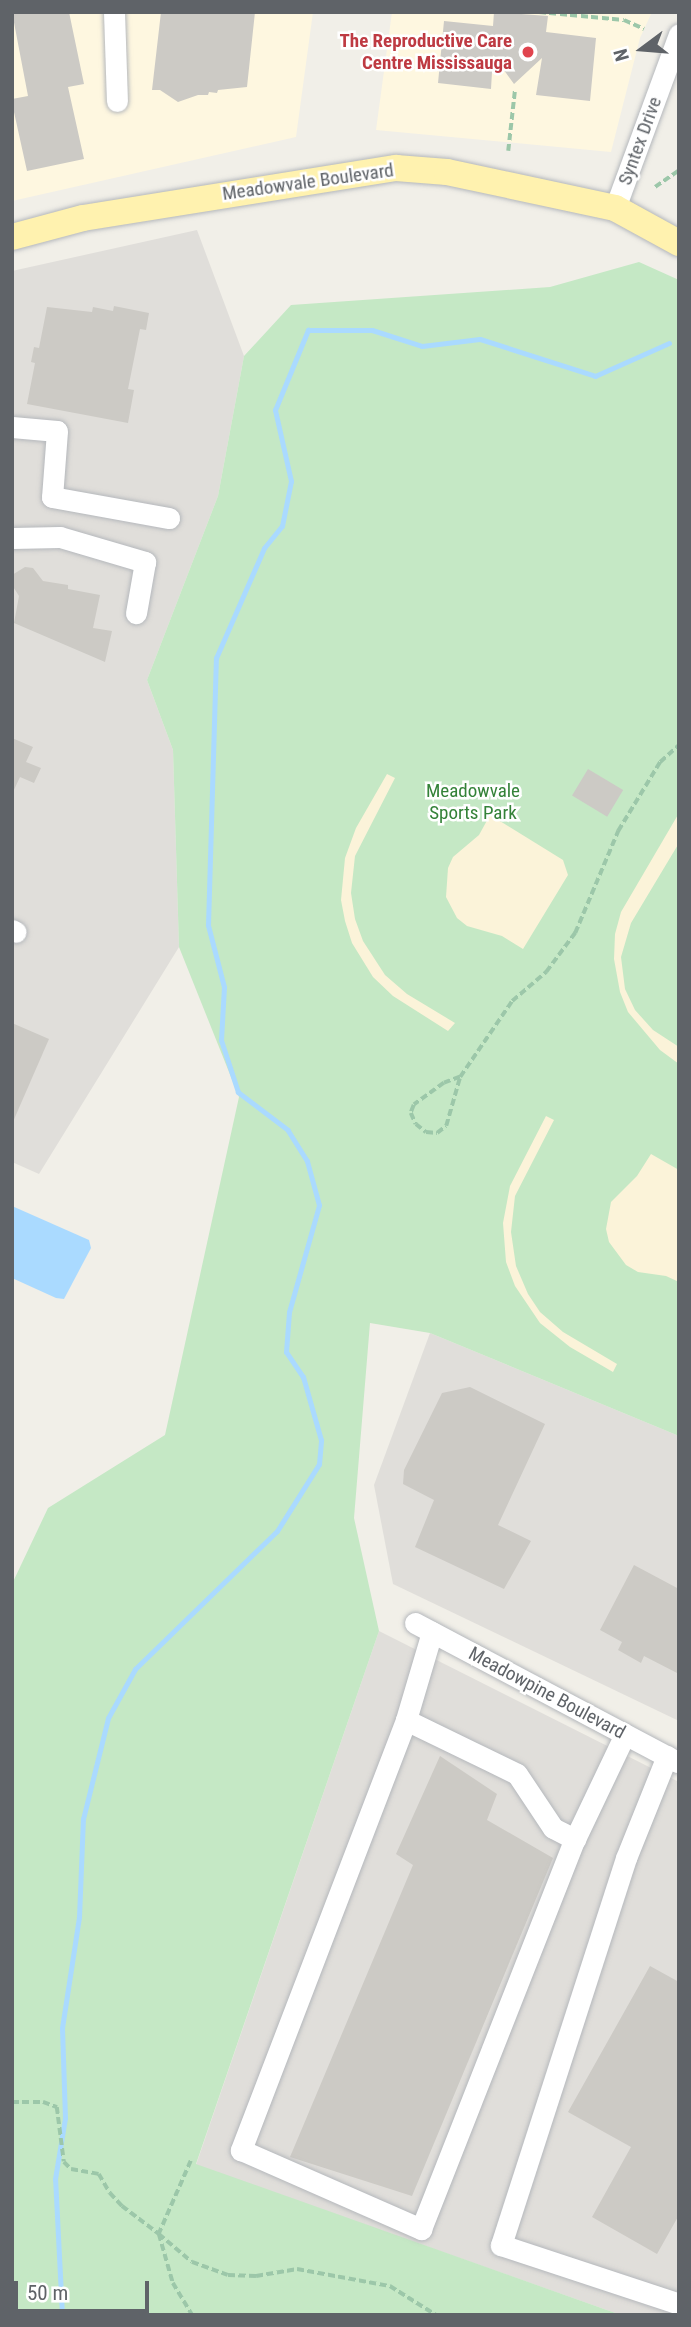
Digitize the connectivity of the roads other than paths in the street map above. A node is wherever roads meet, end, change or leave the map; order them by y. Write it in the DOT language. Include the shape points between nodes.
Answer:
graph roads {
  1 [pos="114,12"];
  2 [pos="679,34"];
  3 [pos="117,101"];
  4 [pos="615,208"];
  5 [pos="12,237"];
  6 [pos="679,243"];
  7 [pos="12,427"];
  8 [pos="169,518"];
  9 [pos="12,538"];
  10 [pos="136,613"];
  11 [pos="406,1720"];
  12 [pos="625,1734"];
  13 [pos="673,1759"];
  14 [pos="575,1839"];
  15 [pos="679,2304"];
  1 -- 3 [label="street"];
  2 -- 4 [label="street, Syntex Drive"];
  4 -- 5 [label="main road, Meadowvale Boulevard" via="447,172 396,168 83,218"];
  4 -- 6 [label="main road, Meadowvale Boulevard"];
  7 -- 8 [label="street" via="57,431 52,497"];
  9 -- 10 [label="street" via="60,537 145,562"];
  11 -- 12 [label="street, Meadowpine Boulevard" via="423,1627"];
  11 -- 14 [label="street" via="517,1774 553,1828"];
  11 -- 14 [label="street" via="241,2150 421,2228"];
  12 -- 13 [label="street, Meadowpine Boulevard"];
  12 -- 14 [label="street"];
  13 -- 15 [label="street" via="626,1858 501,2245"];
}
